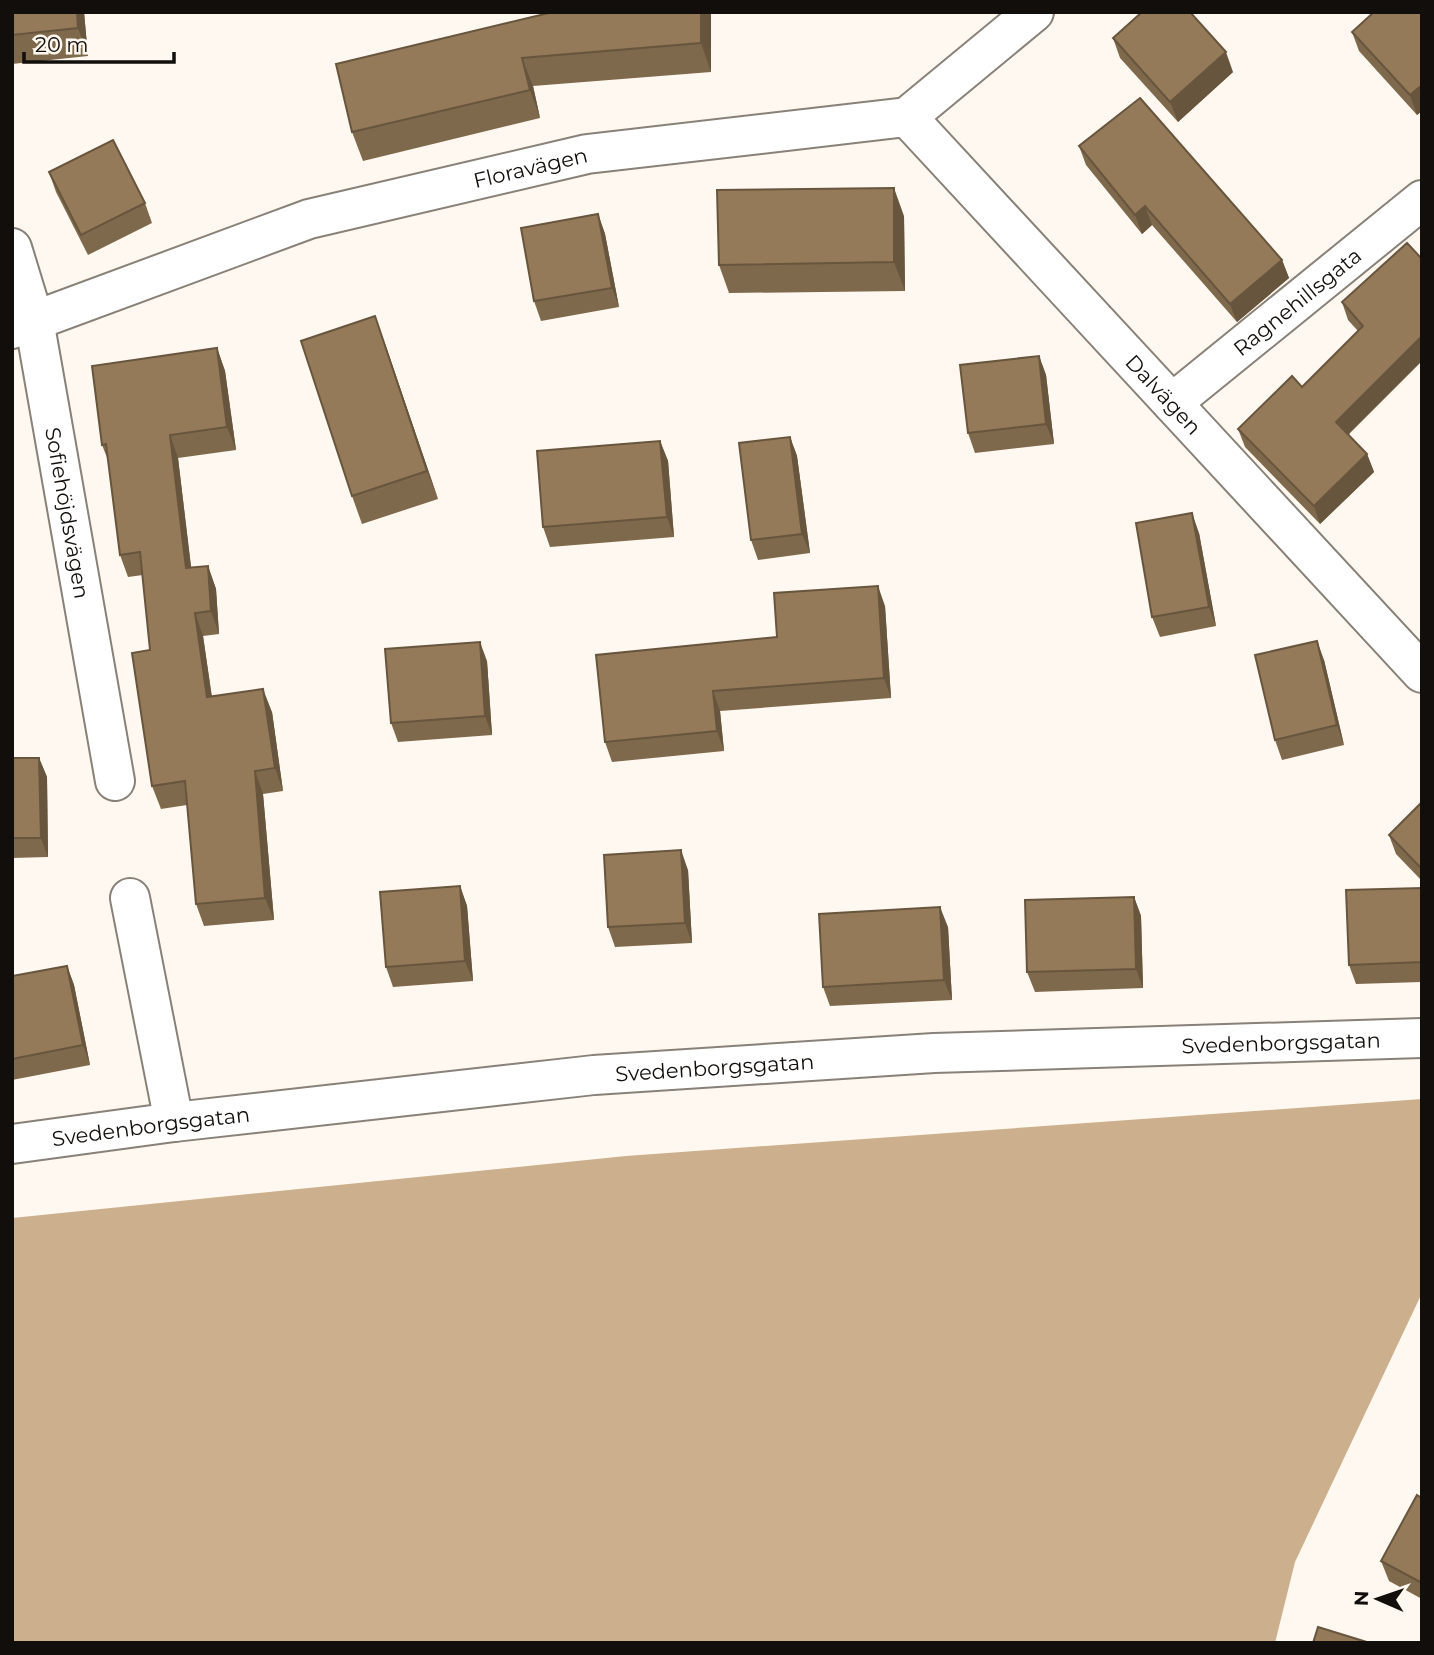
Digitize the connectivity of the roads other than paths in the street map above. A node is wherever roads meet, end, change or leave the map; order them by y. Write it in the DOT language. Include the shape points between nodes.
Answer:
graph roads {
  1 [pos="1034,12"];
  2 [pos="906,117"];
  3 [pos="1422,200"];
  4 [pos="12,248"];
  5 [pos="23,325"];
  6 [pos="1172,403"];
  7 [pos="1422,673"];
  8 [pos="115,781"];
  9 [pos="130,898"];
  10 [pos="1422,1038"];
  11 [pos="174,1122"];
  12 [pos="12,1144"];
  1 -- 2 [label="street"];
  2 -- 5 [label="street, Floravägen" via="587,154 309,219"];
  2 -- 6 [label="street, Dalvägen"];
  3 -- 6 [label="street, Ragnehillsgata"];
  4 -- 5 [label="street, Sofiehöjdsvägen"];
  5 -- 8 [label="street, Sofiehöjdsvägen"];
  6 -- 7 [label="street, Dalvägen"];
  9 -- 11 [label="street"];
  10 -- 11 [label="street, Svedenborgsgatan" via="934,1053 649,1072"];
  11 -- 12 [label="street, Svedenborgsgatan"];
}
